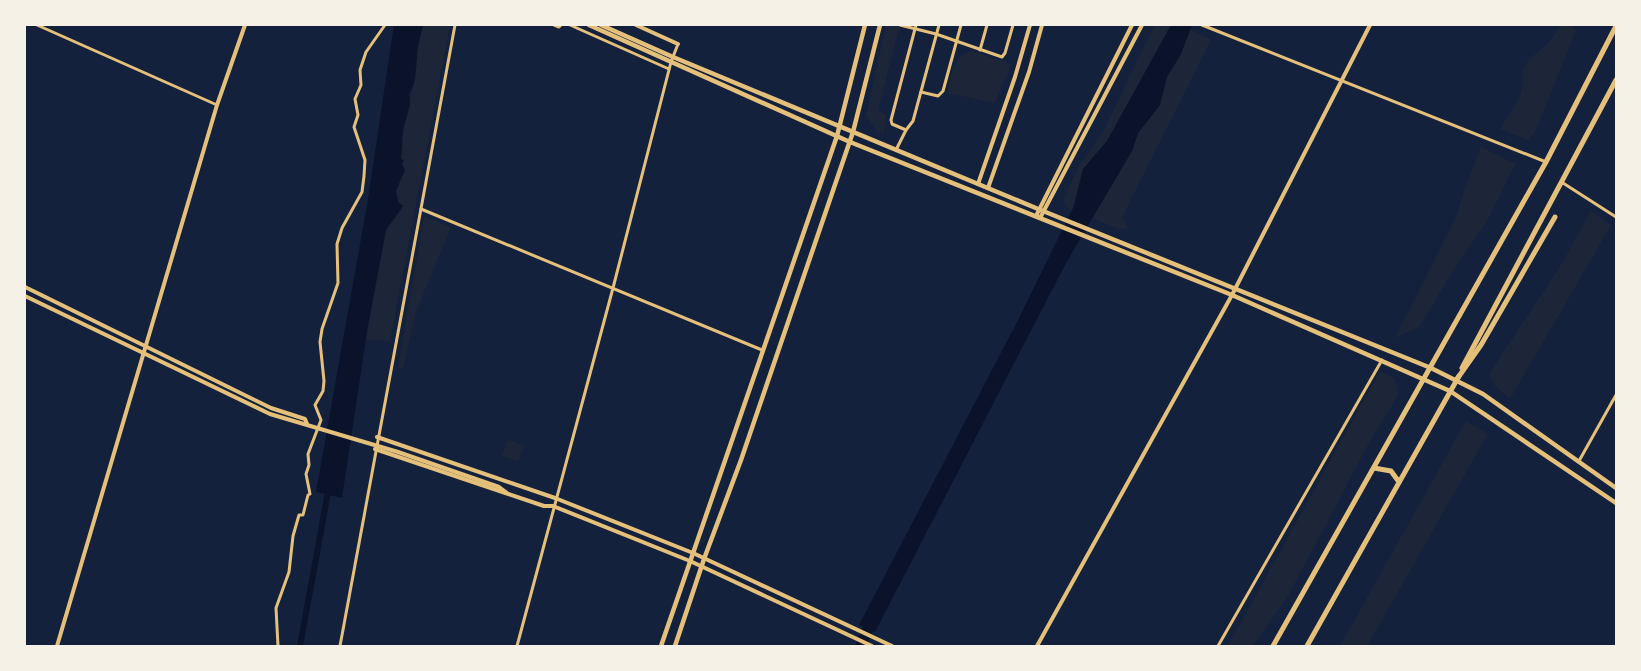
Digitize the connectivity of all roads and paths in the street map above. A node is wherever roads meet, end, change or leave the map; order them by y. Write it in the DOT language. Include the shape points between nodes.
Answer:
graph roads {
  1 [pos="37,25"];
  2 [pos="245,25"];
  3 [pos="385,25"];
  4 [pos="454,25"];
  5 [pos="554,25"];
  6 [pos="561,25"];
  7 [pos="570,25"];
  8 [pos="589,25"];
  9 [pos="601,25"];
  10 [pos="636,25"];
  11 [pos="866,25"];
  12 [pos="880,25"];
  13 [pos="900,25"];
  14 [pos="939,25"];
  15 [pos="961,25"];
  16 [pos="987,25"];
  17 [pos="1013,25"];
  18 [pos="1030,25"];
  19 [pos="1042,25"];
  20 [pos="1132,25"];
  21 [pos="1142,25"];
  22 [pos="1202,25"];
  23 [pos="1370,25"];
  24 [pos="1616,26"];
  25 [pos="916,27"];
  26 [pos="936,34"];
  27 [pos="956,41"];
  28 [pos="678,44"];
  29 [pos="980,50"];
  30 [pos="672,60"];
  31 [pos="669,69"];
  32 [pos="1342,80"];
  33 [pos="1616,80"];
  34 [pos="921,92"];
  35 [pos="217,105"];
  36 [pos="840,126"];
  37 [pos="906,130"];
  38 [pos="853,132"];
  39 [pos="837,136"];
  40 [pos="850,142"];
  41 [pos="896,150"];
  42 [pos="1546,162"];
  43 [pos="1563,183"];
  44 [pos="978,184"];
  45 [pos="988,188"];
  46 [pos="421,209"];
  47 [pos="1041,210"];
  48 [pos="1038,217"];
  49 [pos="1555,217"];
  50 [pos="1616,217"];
  51 [pos="25,286"];
  52 [pos="613,288"];
  53 [pos="1235,288"];
  54 [pos="1232,295"];
  55 [pos="25,296"];
  56 [pos="145,347"];
  57 [pos="762,350"];
  58 [pos="143,354"];
  59 [pos="1382,360"];
  60 [pos="1431,368"];
  61 [pos="1425,380"];
  62 [pos="1457,380"];
  63 [pos="1450,391"];
  64 [pos="1616,395"];
  65 [pos="307,424"];
  66 [pos="377,437"];
  67 [pos="375,450"];
  68 [pos="1579,461"];
  69 [pos="1374,468"];
  70 [pos="507,482"];
  71 [pos="1399,482"];
  72 [pos="499,487"];
  73 [pos="1616,488"];
  74 [pos="508,495"];
  75 [pos="555,498"];
  76 [pos="1616,503"];
  77 [pos="553,506"];
  78 [pos="693,553"];
  79 [pos="704,559"];
  80 [pos="690,561"];
  81 [pos="702,566"];
  82 [pos="57,646"];
  83 [pos="278,646"];
  84 [pos="340,646"];
  85 [pos="516,646"];
  86 [pos="661,646"];
  87 [pos="675,646"];
  88 [pos="872,646"];
  89 [pos="892,646"];
  90 [pos="1037,646"];
  91 [pos="1218,646"];
  92 [pos="1273,646"];
  93 [pos="1308,646"];
  1 -- 35 [label="street"];
  2 -- 35 [label="street"];
  3 -- 83 [label="street" via="366,52 360,70 361,85 356,94 358,115 354,126 364,160 363,184 359,199 342,228 338,244 338,283 322,329 324,381 323,391 315,405 320,420 308,454 306,474 310,494 303,515 299,514 289,572 276,608"];
  4 -- 46 [label="street"];
  5 -- 6 [label="street"];
  7 -- 31 [label="street"];
  8 -- 30 [label="main road"];
  9 -- 30 [label="main road"];
  10 -- 28 [label="street"];
  11 -- 36 [label="main road"];
  12 -- 38 [label="main road"];
  13 -- 25 [label="street"];
  14 -- 26 [label="street"];
  15 -- 27 [label="street"];
  16 -- 29 [label="street"];
  17 -- 29 [label="street" via="1002,57"];
  18 -- 44 [label="street" via="1016,77"];
  19 -- 45 [label="street"];
  20 -- 47 [label="street"];
  21 -- 47 [label="street"];
  22 -- 32 [label="street"];
  23 -- 32 [label="street"];
  24 -- 42 [label="main road"];
  25 -- 26 [label="street"];
  25 -- 37 [label="street" via="891,120 892,124"];
  26 -- 27 [label="street"];
  26 -- 34 [label="street"];
  27 -- 29 [label="street"];
  27 -- 34 [label="street" via="943,91 938,96"];
  28 -- 30 [label="street"];
  30 -- 31 [label="street"];
  30 -- 36 [label="main road"];
  30 -- 39 [label="main road"];
  31 -- 52 [label="street"];
  32 -- 42 [label="street"];
  32 -- 53 [label="street"];
  33 -- 43 [label="main road"];
  34 -- 37 [label="street" via="914,121"];
  35 -- 56 [label="street"];
  36 -- 38 [label="main road"];
  36 -- 39 [label="main road"];
  37 -- 41 [label="street"];
  38 -- 40 [label="main road"];
  38 -- 41 [label="main road"];
  39 -- 40 [label="main road"];
  39 -- 57 [label="main road"];
  40 -- 48 [label="main road"];
  40 -- 79 [label="main road" via="742,460"];
  41 -- 44 [label="main road"];
  42 -- 60 [label="main road"];
  43 -- 50 [label="street"];
  43 -- 62 [label="main road"];
  44 -- 45 [label="main road"];
  45 -- 47 [label="main road"];
  46 -- 52 [label="street"];
  46 -- 66 [label="street"];
  47 -- 48 [label="street"];
  47 -- 53 [label="main road"];
  48 -- 54 [label="main road"];
  49 -- 62 [label="main road" via="1481,346"];
  51 -- 56 [label="street"];
  52 -- 57 [label="street"];
  52 -- 75 [label="street"];
  53 -- 54 [label="street"];
  53 -- 60 [label="main road"];
  54 -- 59 [label="main road"];
  54 -- 90 [label="street"];
  55 -- 58 [label="street"];
  56 -- 58 [label="street"];
  56 -- 65 [label="street" via="271,408 305,419"];
  57 -- 78 [label="main road"];
  58 -- 65 [label="street" via="270,414"];
  58 -- 82 [label="street"];
  59 -- 61 [label="main road"];
  59 -- 91 [label="street"];
  60 -- 61 [label="main road"];
  60 -- 62 [label="main road"];
  61 -- 63 [label="main road"];
  61 -- 69 [label="main road"];
  62 -- 63 [label="main road"];
  62 -- 68 [label="main road" via="1483,394"];
  63 -- 71 [label="main road"];
  63 -- 76 [label="main road"];
  64 -- 68 [label="street"];
  65 -- 72 [label="street"];
  66 -- 67 [label="street"];
  66 -- 70 [label="street"];
  67 -- 74 [label="street"];
  67 -- 84 [label="street"];
  68 -- 73 [label="main road"];
  69 -- 71 [label="main road" via="1391,471"];
  69 -- 92 [label="main road"];
  70 -- 72 [label="street"];
  70 -- 75 [label="street"];
  71 -- 93 [label="main road"];
  72 -- 74 [label="street"];
  74 -- 77 [label="street"];
  75 -- 77 [label="street"];
  75 -- 78 [label="street"];
  77 -- 80 [label="street"];
  77 -- 85 [label="street"];
  78 -- 79 [label="street"];
  78 -- 80 [label="main road"];
  79 -- 81 [label="main road"];
  79 -- 89 [label="street"];
  80 -- 81 [label="street"];
  80 -- 86 [label="main road"];
  81 -- 87 [label="main road"];
  81 -- 88 [label="street"];
}
